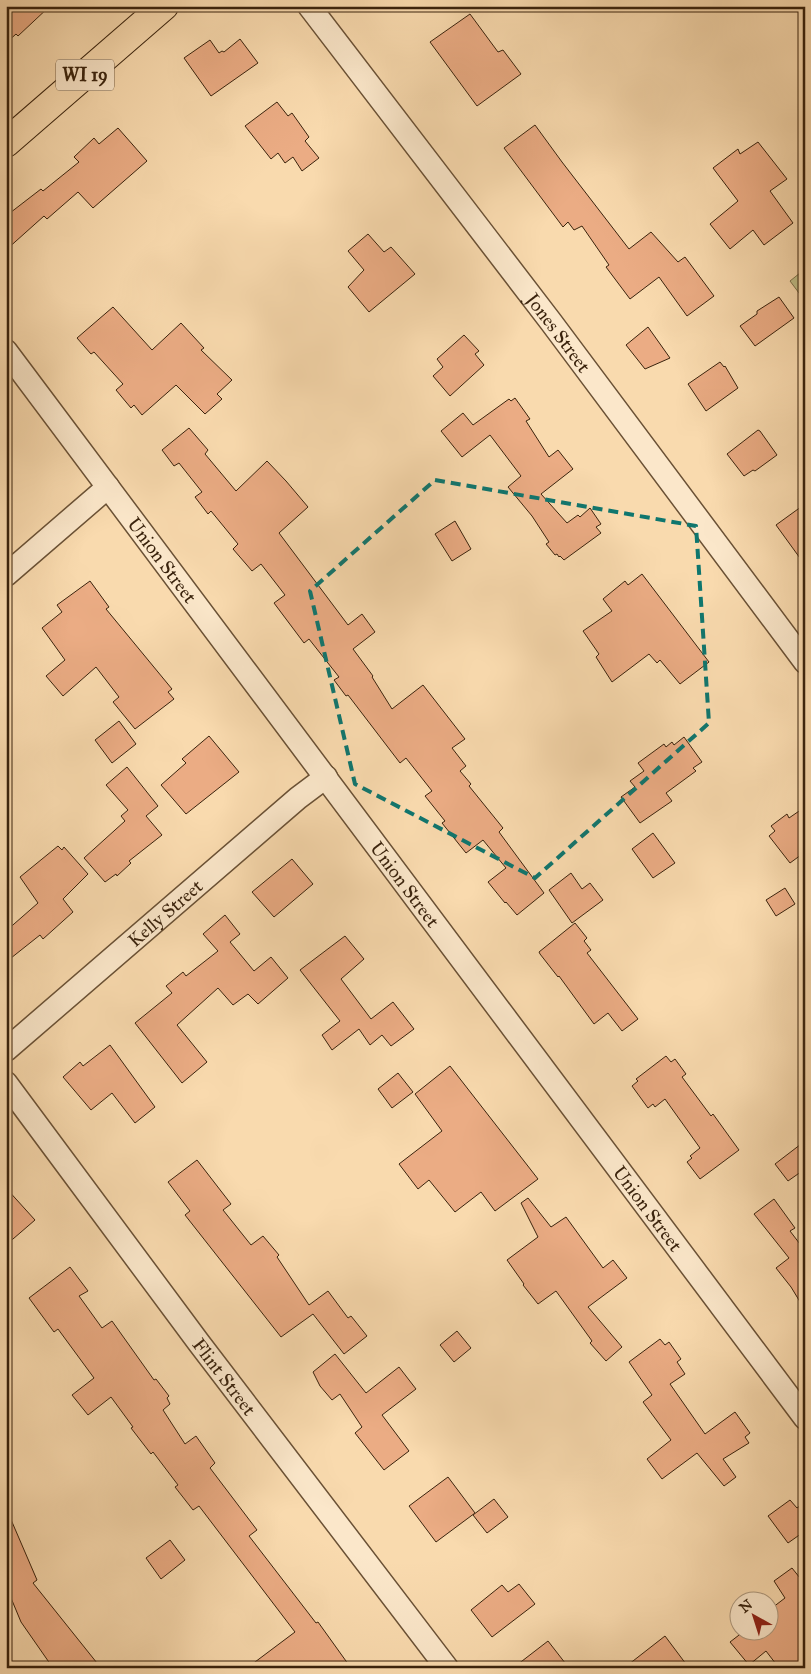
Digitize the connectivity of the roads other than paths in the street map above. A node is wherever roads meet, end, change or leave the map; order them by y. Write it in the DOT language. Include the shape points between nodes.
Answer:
graph roads {
  1 [pos="164,6"];
  2 [pos="309,6"];
  3 [pos="6,143"];
  4 [pos="6,351"];
  5 [pos="108,487"];
  6 [pos="6,575"];
  7 [pos="805,662"];
  8 [pos="326,776"];
  9 [pos="6,1050"];
  10 [pos="6,1083"];
  11 [pos="805,1418"];
  12 [pos="447,1668"];
  1 -- 3 [label="main road, WI 19"];
  2 -- 7 [label="street, Jones Street"];
  4 -- 5 [label="street, Union Street"];
  5 -- 6 [label="street"];
  5 -- 8 [label="street, Union Street"];
  8 -- 9 [label="street, Kelly Street"];
  8 -- 11 [label="street, Union Street"];
  10 -- 12 [label="street, Flint Street"];
}
